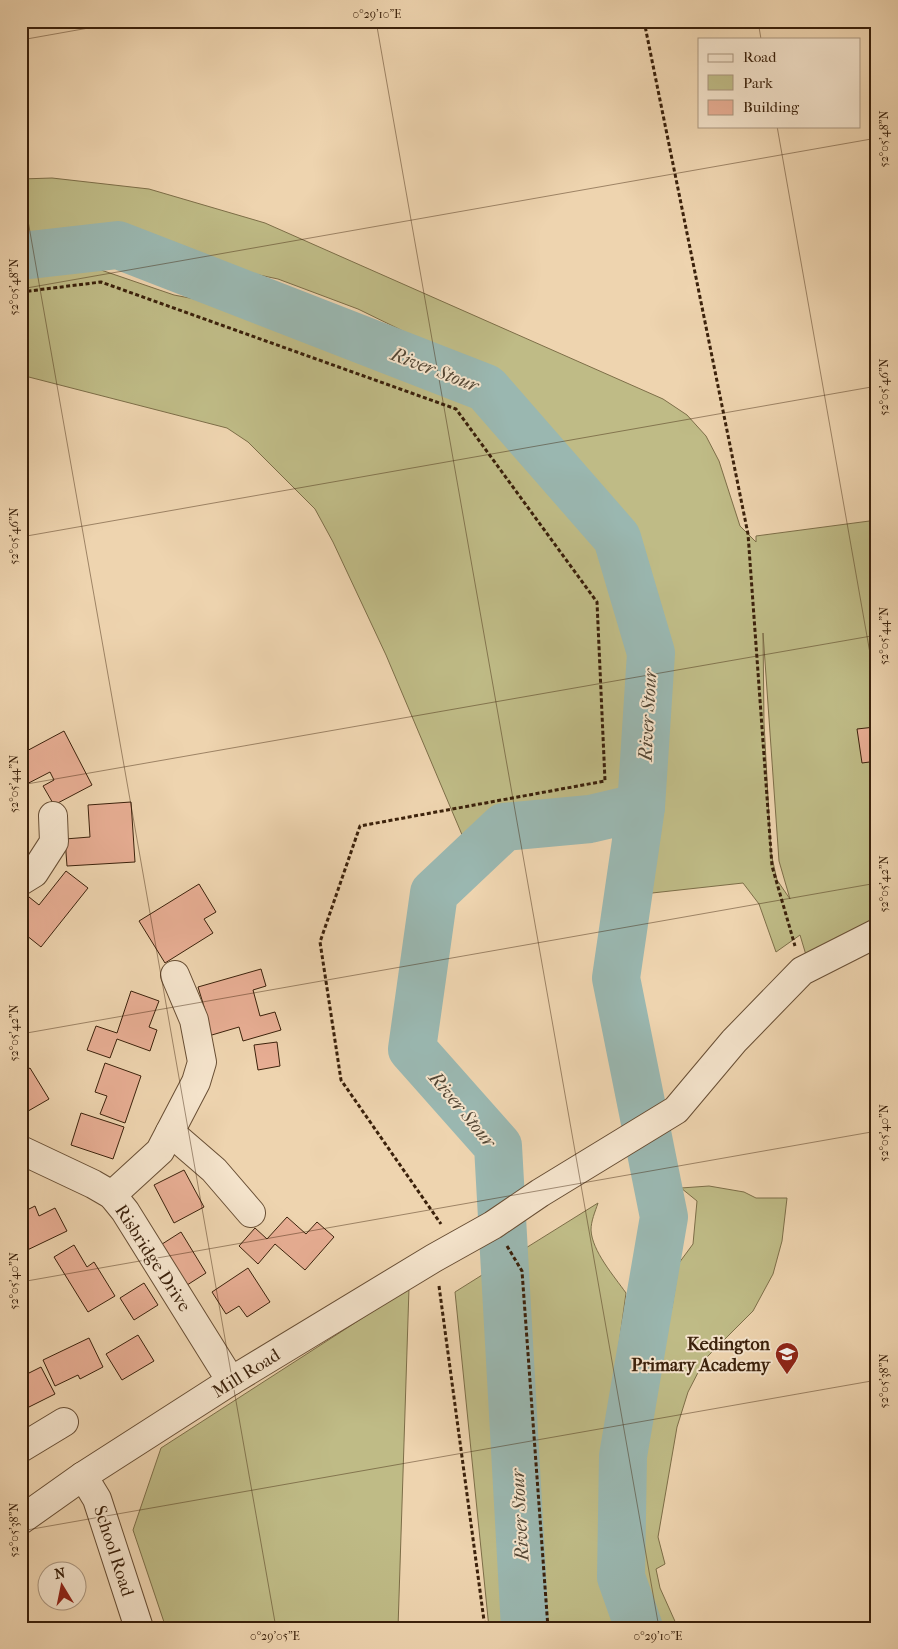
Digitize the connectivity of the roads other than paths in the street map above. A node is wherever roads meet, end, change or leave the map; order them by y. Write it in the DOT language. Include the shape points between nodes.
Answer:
graph roads {
  1 [pos="53,816"];
  2 [pos="21,881"];
  3 [pos="877,933"];
  4 [pos="175,975"];
  5 [pos="170,1132"];
  6 [pos="23,1154"];
  7 [pos="112,1195"];
  8 [pos="251,1214"];
  9 [pos="231,1382"];
  10 [pos="64,1422"];
  11 [pos="21,1448"];
  12 [pos="83,1476"];
  13 [pos="23,1516"];
  14 [pos="139,1628"];
  1 -- 2 [label="street" via="54,842 34,873"];
  3 -- 9 [label="street, Mill Road" via="802,970 676,1110 485,1230 441,1246"];
  4 -- 5 [label="street" via="194,1020 202,1062 196,1082"];
  5 -- 7 [label="street" via="160,1151"];
  5 -- 8 [label="street" via="214,1170"];
  6 -- 7 [label="street, Risbridge Drive"];
  7 -- 9 [label="street, Risbridge Drive" via="125,1210"];
  9 -- 12 [label="street, Mill Road"];
  10 -- 11 [label="street"];
  12 -- 13 [label="street, Mill Road"];
  12 -- 14 [label="street, School Road" via="97,1499"];
}
